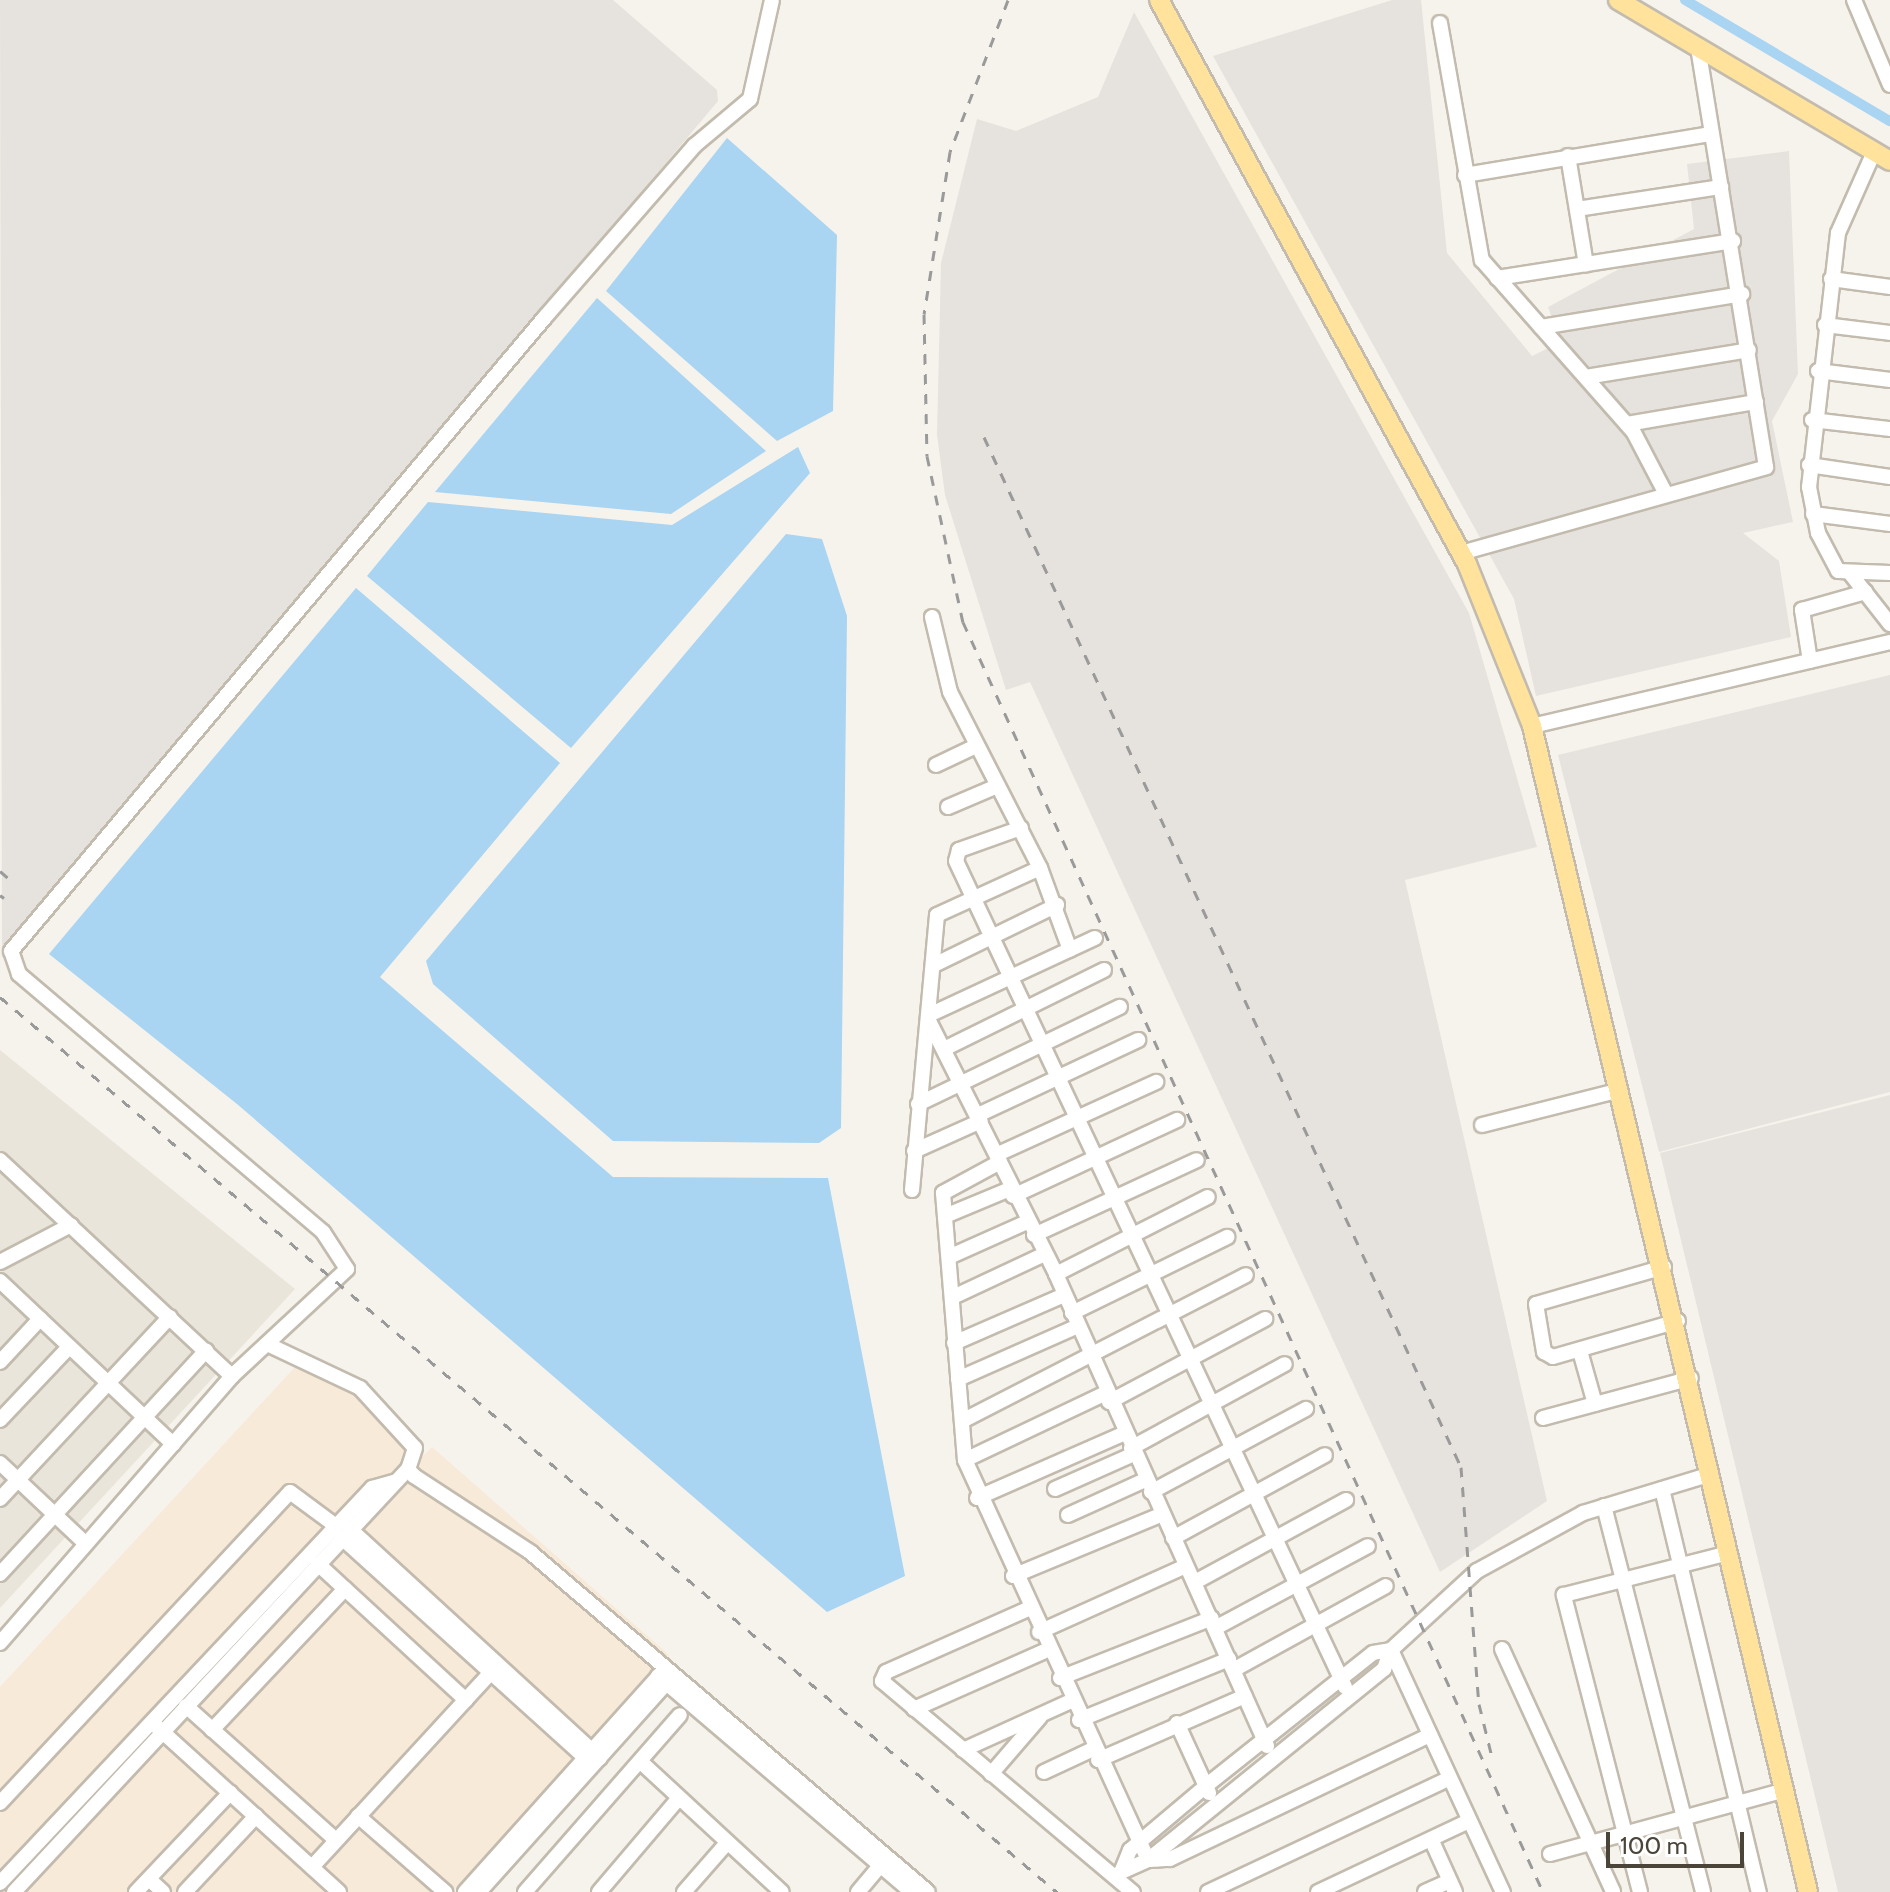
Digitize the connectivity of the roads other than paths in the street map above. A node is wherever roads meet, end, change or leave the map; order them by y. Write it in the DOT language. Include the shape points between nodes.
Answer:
graph roads {
  1 [pos="772,0"];
  2 [pos="1159,0"];
  3 [pos="1618,0"];
  4 [pos="1858,4"];
  5 [pos="1440,23"];
  6 [pos="1698,47"];
  7 [pos="1890,85"];
  8 [pos="1710,134"];
  9 [pos="1568,156"];
  10 [pos="1882,156"];
  11 [pos="1465,175"];
  12 [pos="1721,187"];
  13 [pos="1577,209"];
  14 [pos="1733,241"];
  15 [pos="1586,265"];
  16 [pos="1497,278"];
  17 [pos="1831,279"];
  18 [pos="1890,287"];
  19 [pos="1742,294"];
  20 [pos="1825,325"];
  21 [pos="1541,327"];
  22 [pos="1890,333"];
  23 [pos="1749,350"];
  24 [pos="1818,371"];
  25 [pos="1586,377"];
  26 [pos="1890,380"];
  27 [pos="1756,402"];
  28 [pos="1812,420"];
  29 [pos="1627,424"];
  30 [pos="1890,429"];
  31 [pos="1809,465"];
  32 [pos="1890,477"];
  33 [pos="1666,494"];
  34 [pos="1813,514"];
  35 [pos="1890,524"];
  36 [pos="1461,553"];
  37 [pos="1850,573"];
  38 [pos="1890,573"];
  39 [pos="1865,592"];
  40 [pos="932,617"];
  41 [pos="1890,624"];
  42 [pos="1890,642"];
  43 [pos="1810,661"];
  44 [pos="1532,726"];
  45 [pos="976,746"];
  46 [pos="936,765"];
  47 [pos="995,787"];
  48 [pos="948,807"];
  49 [pos="1021,828"];
  50 [pos="1040,868"];
  51 [pos="976,897"];
  52 [pos="1057,905"];
  53 [pos="995,935"];
  54 [pos="1095,938"];
  55 [pos="1070,950"];
  56 [pos="934,965"];
  57 [pos="1104,970"];
  58 [pos="1014,975"];
  59 [pos="1120,1007"];
  60 [pos="1030,1008"];
  61 [pos="929,1017"];
  62 [pos="1138,1040"];
  63 [pos="1044,1042"];
  64 [pos="948,1047"];
  65 [pos="1061,1077"];
  66 [pos="962,1082"];
  67 [pos="1156,1082"];
  68 [pos="1620,1090"];
  69 [pos="918,1104"];
  70 [pos="979,1118"];
  71 [pos="1078,1118"];
  72 [pos="1177,1120"];
  73 [pos="1482,1125"];
  74 [pos="914,1151"];
  75 [pos="1098,1157"];
  76 [pos="999,1158"];
  77 [pos="0,1160"];
  78 [pos="1197,1160"];
  79 [pos="912,1190"];
  80 [pos="1012,1192"];
  81 [pos="1208,1197"];
  82 [pos="1115,1198"];
  83 [pos="945,1216"];
  84 [pos="71,1225"];
  85 [pos="1031,1228"];
  86 [pos="1128,1234"];
  87 [pos="1227,1237"];
  88 [pos="1045,1254"];
  89 [pos="951,1256"];
  90 [pos="0,1262"];
  91 [pos="1664,1267"];
  92 [pos="1056,1274"];
  93 [pos="1147,1274"];
  94 [pos="1246,1275"];
  95 [pos="2,1288"];
  96 [pos="1062,1296"];
  97 [pos="953,1297"];
  98 [pos="1166,1316"];
  99 [pos="170,1317"];
  100 [pos="40,1319"];
  101 [pos="1265,1319"];
  102 [pos="1074,1320"];
  103 [pos="1678,1321"];
  104 [pos="954,1343"];
  105 [pos="267,1344"];
  106 [pos="69,1347"];
  107 [pos="206,1351"];
  108 [pos="1580,1351"];
  109 [pos="1091,1360"];
  110 [pos="1186,1360"];
  111 [pos="0,1362"];
  112 [pos="1285,1364"];
  113 [pos="232,1376"];
  114 [pos="1691,1378"];
  115 [pos="958,1379"];
  116 [pos="108,1384"];
  117 [pos="1107,1398"];
  118 [pos="1595,1404"];
  119 [pos="1211,1408"];
  120 [pos="1306,1409"];
  121 [pos="144,1417"];
  122 [pos="1543,1418"];
  123 [pos="0,1420"];
  124 [pos="962,1421"];
  125 [pos="1123,1434"];
  126 [pos="173,1444"];
  127 [pos="1133,1451"];
  128 [pos="1232,1451"];
  129 [pos="1325,1455"];
  130 [pos="965,1460"];
  131 [pos="0,1463"];
  132 [pos="408,1469"];
  133 [pos="1711,1474"];
  134 [pos="18,1480"];
  135 [pos="1148,1486"];
  136 [pos="1055,1489"];
  137 [pos="1662,1489"];
  138 [pos="1249,1493"];
  139 [pos="977,1498"];
  140 [pos="0,1499"];
  141 [pos="1346,1500"];
  142 [pos="1604,1506"];
  143 [pos="55,1514"];
  144 [pos="1068,1515"];
  145 [pos="1160,1515"];
  146 [pos="343,1531"];
  147 [pos="1173,1538"];
  148 [pos="1271,1538"];
  149 [pos="86,1544"];
  150 [pos="1368,1546"];
  151 [pos="1729,1553"];
  152 [pos="318,1564"];
  153 [pos="1680,1565"];
  154 [pos="1186,1566"];
  155 [pos="0,1574"];
  156 [pos="1013,1576"];
  157 [pos="1623,1580"];
  158 [pos="1195,1582"];
  159 [pos="1386,1586"];
  160 [pos="1297,1587"];
  161 [pos="345,1589"];
  162 [pos="1028,1609"];
  163 [pos="1214,1622"];
  164 [pos="1320,1627"];
  165 [pos="1039,1632"];
  166 [pos="0,1643"];
  167 [pos="1502,1649"];
  168 [pos="1047,1650"];
  169 [pos="1391,1650"];
  170 [pos="1232,1664"];
  171 [pos="494,1669"];
  172 [pos="666,1676"];
  173 [pos="1060,1678"];
  174 [pos="1341,1679"];
  175 [pos="1245,1696"];
  176 [pos="1350,1697"];
  177 [pos="466,1700"];
  178 [pos="1071,1701"];
  179 [pos="186,1706"];
  180 [pos="914,1709"];
  181 [pos="1043,1714"];
  182 [pos="680,1715"];
  183 [pos="1079,1720"];
  184 [pos="1177,1723"];
  185 [pos="157,1727"];
  186 [pos="212,1730"];
  187 [pos="1430,1735"];
  188 [pos="1264,1741"];
  189 [pos="963,1750"];
  190 [pos="1095,1754"];
  191 [pos="1273,1757"];
  192 [pos="592,1758"];
  193 [pos="642,1763"];
  194 [pos="1044,1772"];
  195 [pos="991,1774"];
  196 [pos="1448,1779"];
  197 [pos="1206,1786"];
  198 [pos="1785,1790"];
  199 [pos="230,1793"];
  200 [pos="679,1798"];
  201 [pos="1737,1800"];
  202 [pos="0,1803"];
  203 [pos="1214,1804"];
  204 [pos="1685,1814"];
  205 [pos="256,1816"];
  206 [pos="358,1816"];
  207 [pos="1469,1821"];
  208 [pos="1627,1830"];
  209 [pos="1431,1839"];
  210 [pos="1590,1839"];
  211 [pos="336,1840"];
  212 [pos="1137,1843"];
  213 [pos="726,1844"];
  214 [pos="1550,1854"];
  215 [pos="1148,1860"];
  216 [pos="880,1866"];
  217 [pos="312,1867"];
  218 [pos="149,1879"];
  219 [pos="0,1883"];
  220 [pos="1453,1886"];
  221 [pos="14,1892"];
  222 [pos="136,1892"];
  223 [pos="163,1892"];
  224 [pos="185,1892"];
  225 [pos="339,1892"];
  226 [pos="445,1892"];
  227 [pos="465,1892"];
  228 [pos="479,1892"];
  229 [pos="525,1892"];
  230 [pos="599,1892"];
  231 [pos="684,1892"];
  232 [pos="782,1892"];
  233 [pos="858,1892"];
  234 [pos="912,1892"];
  235 [pos="928,1892"];
  236 [pos="1133,1892"];
  237 [pos="1208,1892"];
  238 [pos="1318,1892"];
  239 [pos="1425,1892"];
  240 [pos="1503,1892"];
  241 [pos="1613,1892"];
  242 [pos="1640,1892"];
  243 [pos="1703,1892"];
  244 [pos="1759,1892"];
  245 [pos="1808,1892"];
  1 -- 105 [label="street" via="750,99 694,146 545,317 11,951 19,974 343,1253 343,1278"];
  2 -- 36 [label="main road"];
  3 -- 6 [label="main road"];
  4 -- 7 [label="street"];
  5 -- 11 [label="street"];
  6 -- 8 [label="street"];
  6 -- 10 [label="main road"];
  8 -- 9 [label="street"];
  8 -- 12 [label="street"];
  9 -- 11 [label="street"];
  9 -- 13 [label="street"];
  10 -- 17 [label="street" via="1846,206"];
  11 -- 16 [label="street" via="1477,246"];
  12 -- 13 [label="street"];
  12 -- 14 [label="street"];
  13 -- 15 [label="street"];
  14 -- 15 [label="street"];
  14 -- 19 [label="street"];
  15 -- 16 [label="street"];
  16 -- 21 [label="street"];
  17 -- 18 [label="street"];
  17 -- 20 [label="street"];
  19 -- 21 [label="street"];
  19 -- 23 [label="street"];
  20 -- 22 [label="street"];
  20 -- 24 [label="street"];
  21 -- 25 [label="street"];
  23 -- 25 [label="street"];
  23 -- 27 [label="street"];
  24 -- 26 [label="street"];
  24 -- 28 [label="street"];
  25 -- 29 [label="street"];
  27 -- 29 [label="street"];
  27 -- 33 [label="street" via="1764,471"];
  28 -- 30 [label="street"];
  28 -- 31 [label="street"];
  29 -- 33 [label="street" via="1656,462"];
  31 -- 32 [label="street"];
  31 -- 34 [label="street"];
  33 -- 36 [label="street"];
  34 -- 35 [label="street"];
  34 -- 37 [label="street" via="1831,562"];
  36 -- 44 [label="main road"];
  37 -- 38 [label="street"];
  37 -- 39 [label="street"];
  39 -- 41 [label="street"];
  39 -- 43 [label="street" via="1802,610"];
  40 -- 45 [label="street" via="947,683"];
  42 -- 43 [label="street"];
  43 -- 44 [label="street"];
  44 -- 68 [label="main road"];
  45 -- 46 [label="street"];
  45 -- 47 [label="street"];
  47 -- 48 [label="street"];
  47 -- 49 [label="street"];
  49 -- 50 [label="street"];
  49 -- 51 [label="street" via="957,853"];
  50 -- 51 [label="street"];
  50 -- 52 [label="street"];
  51 -- 53 [label="street"];
  51 -- 56 [label="street" via="937,915"];
  52 -- 53 [label="street"];
  52 -- 55 [label="street"];
  53 -- 56 [label="street"];
  53 -- 58 [label="street"];
  54 -- 55 [label="street"];
  55 -- 58 [label="street"];
  56 -- 61 [label="street"];
  57 -- 60 [label="street"];
  58 -- 60 [label="street"];
  58 -- 61 [label="street"];
  59 -- 63 [label="street"];
  60 -- 63 [label="street"];
  60 -- 64 [label="street"];
  61 -- 64 [label="street"];
  61 -- 69 [label="street"];
  62 -- 65 [label="street"];
  63 -- 65 [label="street"];
  63 -- 66 [label="street"];
  64 -- 66 [label="street"];
  65 -- 70 [label="street"];
  65 -- 71 [label="street"];
  66 -- 69 [label="street"];
  66 -- 70 [label="street"];
  67 -- 71 [label="street"];
  68 -- 73 [label="street"];
  68 -- 91 [label="main road"];
  69 -- 74 [label="street"];
  70 -- 74 [label="street"];
  70 -- 76 [label="street"];
  71 -- 75 [label="street"];
  71 -- 76 [label="street"];
  72 -- 75 [label="street"];
  74 -- 79 [label="street"];
  75 -- 80 [label="street"];
  75 -- 82 [label="street"];
  76 -- 80 [label="street"];
  76 -- 83 [label="street" via="946,1187"];
  77 -- 84 [label="street"];
  78 -- 82 [label="street"];
  80 -- 83 [label="street"];
  80 -- 85 [label="street"];
  81 -- 86 [label="street"];
  82 -- 85 [label="street"];
  82 -- 86 [label="street"];
  83 -- 89 [label="street"];
  84 -- 90 [label="street"];
  84 -- 99 [label="street"];
  85 -- 88 [label="street"];
  85 -- 89 [label="street"];
  86 -- 92 [label="street"];
  86 -- 93 [label="street"];
  87 -- 93 [label="street"];
  88 -- 92 [label="street"];
  88 -- 97 [label="street"];
  89 -- 97 [label="street"];
  91 -- 103 [label="main road"];
  91 -- 108 [label="street" via="1536,1304 1546,1355"];
  92 -- 96 [label="street"];
  93 -- 98 [label="street"];
  93 -- 102 [label="street"];
  94 -- 98 [label="street"];
  95 -- 100 [label="street"];
  96 -- 102 [label="street"];
  96 -- 104 [label="street"];
  97 -- 104 [label="street"];
  98 -- 109 [label="street"];
  98 -- 110 [label="street"];
  99 -- 107 [label="street"];
  99 -- 116 [label="street"];
  100 -- 106 [label="street"];
  100 -- 111 [label="street"];
  101 -- 110 [label="street"];
  102 -- 109 [label="street"];
  102 -- 115 [label="street"];
  103 -- 108 [label="street"];
  103 -- 114 [label="main road"];
  104 -- 115 [label="street"];
  105 -- 113 [label="street"];
  105 -- 132 [label="street" via="360,1388 415,1448"];
  106 -- 116 [label="street"];
  106 -- 123 [label="street"];
  107 -- 113 [label="street"];
  107 -- 121 [label="street"];
  108 -- 118 [label="street"];
  109 -- 117 [label="street"];
  109 -- 124 [label="street"];
  110 -- 117 [label="street"];
  110 -- 119 [label="street"];
  112 -- 119 [label="street"];
  113 -- 126 [label="street"];
  114 -- 118 [label="street"];
  114 -- 133 [label="main road"];
  115 -- 124 [label="street"];
  116 -- 121 [label="street"];
  116 -- 134 [label="street"];
  117 -- 125 [label="street"];
  117 -- 130 [label="street"];
  118 -- 122 [label="street"];
  119 -- 127 [label="street"];
  119 -- 128 [label="street"];
  120 -- 128 [label="street"];
  121 -- 126 [label="street"];
  121 -- 143 [label="street"];
  124 -- 130 [label="street"];
  125 -- 127 [label="street"];
  125 -- 139 [label="street"];
  126 -- 149 [label="street"];
  127 -- 135 [label="street"];
  127 -- 136 [label="street"];
  128 -- 135 [label="street"];
  128 -- 138 [label="street"];
  129 -- 138 [label="street"];
  130 -- 139 [label="street"];
  131 -- 134 [label="street"];
  132 -- 146 [label="street" via="396,1481 372,1488"];
  132 -- 172 [label="street" via="494,1523"];
  133 -- 137 [label="street"];
  133 -- 151 [label="main road"];
  134 -- 140 [label="street"];
  134 -- 143 [label="street"];
  135 -- 144 [label="street"];
  135 -- 145 [label="street"];
  137 -- 142 [label="street"];
  137 -- 153 [label="street"];
  138 -- 147 [label="street"];
  138 -- 148 [label="street"];
  139 -- 156 [label="street"];
  141 -- 148 [label="street"];
  142 -- 157 [label="street"];
  142 -- 169 [label="street" via="1477,1571"];
  143 -- 149 [label="street"];
  143 -- 155 [label="street"];
  145 -- 147 [label="street"];
  145 -- 156 [label="street"];
  146 -- 152 [label="street"];
  146 -- 171 [label="street"];
  146 -- 185 [label="street"];
  146 -- 202 [label="street" via="290,1492"];
  147 -- 154 [label="street"];
  148 -- 158 [label="street"];
  148 -- 160 [label="street"];
  149 -- 166 [label="street"];
  150 -- 160 [label="street"];
  151 -- 153 [label="street"];
  151 -- 198 [label="main road"];
  152 -- 161 [label="street"];
  152 -- 179 [label="street"];
  153 -- 157 [label="street"];
  153 -- 201 [label="street"];
  154 -- 158 [label="street"];
  154 -- 165 [label="street"];
  156 -- 162 [label="street"];
  157 -- 204 [label="street"];
  157 -- 208 [label="street" via="1564,1595"];
  158 -- 163 [label="street"];
  159 -- 164 [label="street"];
  160 -- 163 [label="street"];
  160 -- 164 [label="street"];
  161 -- 177 [label="street"];
  161 -- 186 [label="street"];
  162 -- 165 [label="street"];
  162 -- 180 [label="street" via="886,1672 885,1685"];
  163 -- 170 [label="street"];
  163 -- 173 [label="street"];
  164 -- 170 [label="street"];
  164 -- 174 [label="street"];
  165 -- 168 [label="street"];
  167 -- 210 [label="street"];
  168 -- 173 [label="street"];
  168 -- 180 [label="street"];
  169 -- 174 [label="street" via="1373,1653"];
  169 -- 176 [label="street" via="1388,1665"];
  169 -- 187 [label="street"];
  170 -- 175 [label="street"];
  170 -- 183 [label="street"];
  171 -- 177 [label="street"];
  171 -- 192 [label="street"];
  172 -- 192 [label="street"];
  172 -- 216 [label="street"];
  172 -- 235 [label="street"];
  173 -- 178 [label="street"];
  174 -- 176 [label="street"];
  174 -- 188 [label="street"];
  175 -- 184 [label="street"];
  175 -- 188 [label="street"];
  176 -- 191 [label="street"];
  177 -- 206 [label="street"];
  178 -- 181 [label="street"];
  178 -- 183 [label="street"];
  179 -- 185 [label="street"];
  179 -- 186 [label="street"];
  180 -- 189 [label="street"];
  181 -- 189 [label="street"];
  181 -- 195 [label="street"];
  182 -- 193 [label="street"];
  183 -- 190 [label="street"];
  184 -- 190 [label="street"];
  184 -- 197 [label="street"];
  185 -- 199 [label="street"];
  185 -- 219 [label="street"];
  185 -- 221 [label="street"];
  186 -- 211 [label="street"];
  187 -- 196 [label="street"];
  187 -- 215 [label="street" via="1170,1859"];
  188 -- 191 [label="street"];
  188 -- 197 [label="street"];
  189 -- 195 [label="street"];
  190 -- 194 [label="street"];
  190 -- 212 [label="street"];
  191 -- 203 [label="street"];
  192 -- 227 [label="street"];
  192 -- 228 [label="street"];
  193 -- 200 [label="street"];
  193 -- 229 [label="street"];
  195 -- 236 [label="street"];
  196 -- 207 [label="street"];
  196 -- 237 [label="street"];
  197 -- 203 [label="street"];
  197 -- 212 [label="street"];
  198 -- 201 [label="street"];
  198 -- 245 [label="main road"];
  199 -- 205 [label="street"];
  199 -- 218 [label="street"];
  200 -- 213 [label="street"];
  200 -- 230 [label="street"];
  201 -- 204 [label="street"];
  201 -- 244 [label="street"];
  203 -- 215 [label="street"];
  204 -- 208 [label="street"];
  204 -- 243 [label="street"];
  205 -- 217 [label="street"];
  205 -- 224 [label="street"];
  206 -- 211 [label="street"];
  206 -- 226 [label="street"];
  207 -- 209 [label="street"];
  207 -- 240 [label="street"];
  208 -- 210 [label="street"];
  208 -- 242 [label="street"];
  209 -- 220 [label="street"];
  209 -- 238 [label="street"];
  210 -- 214 [label="street"];
  210 -- 241 [label="street"];
  211 -- 217 [label="street"];
  212 -- 215 [label="street"];
  212 -- 215 [label="street" via="1121,1872"];
  213 -- 231 [label="street"];
  213 -- 232 [label="street"];
  216 -- 233 [label="street"];
  216 -- 234 [label="street"];
  217 -- 225 [label="street"];
  218 -- 222 [label="street"];
  218 -- 223 [label="street"];
  220 -- 239 [label="street"];
}
